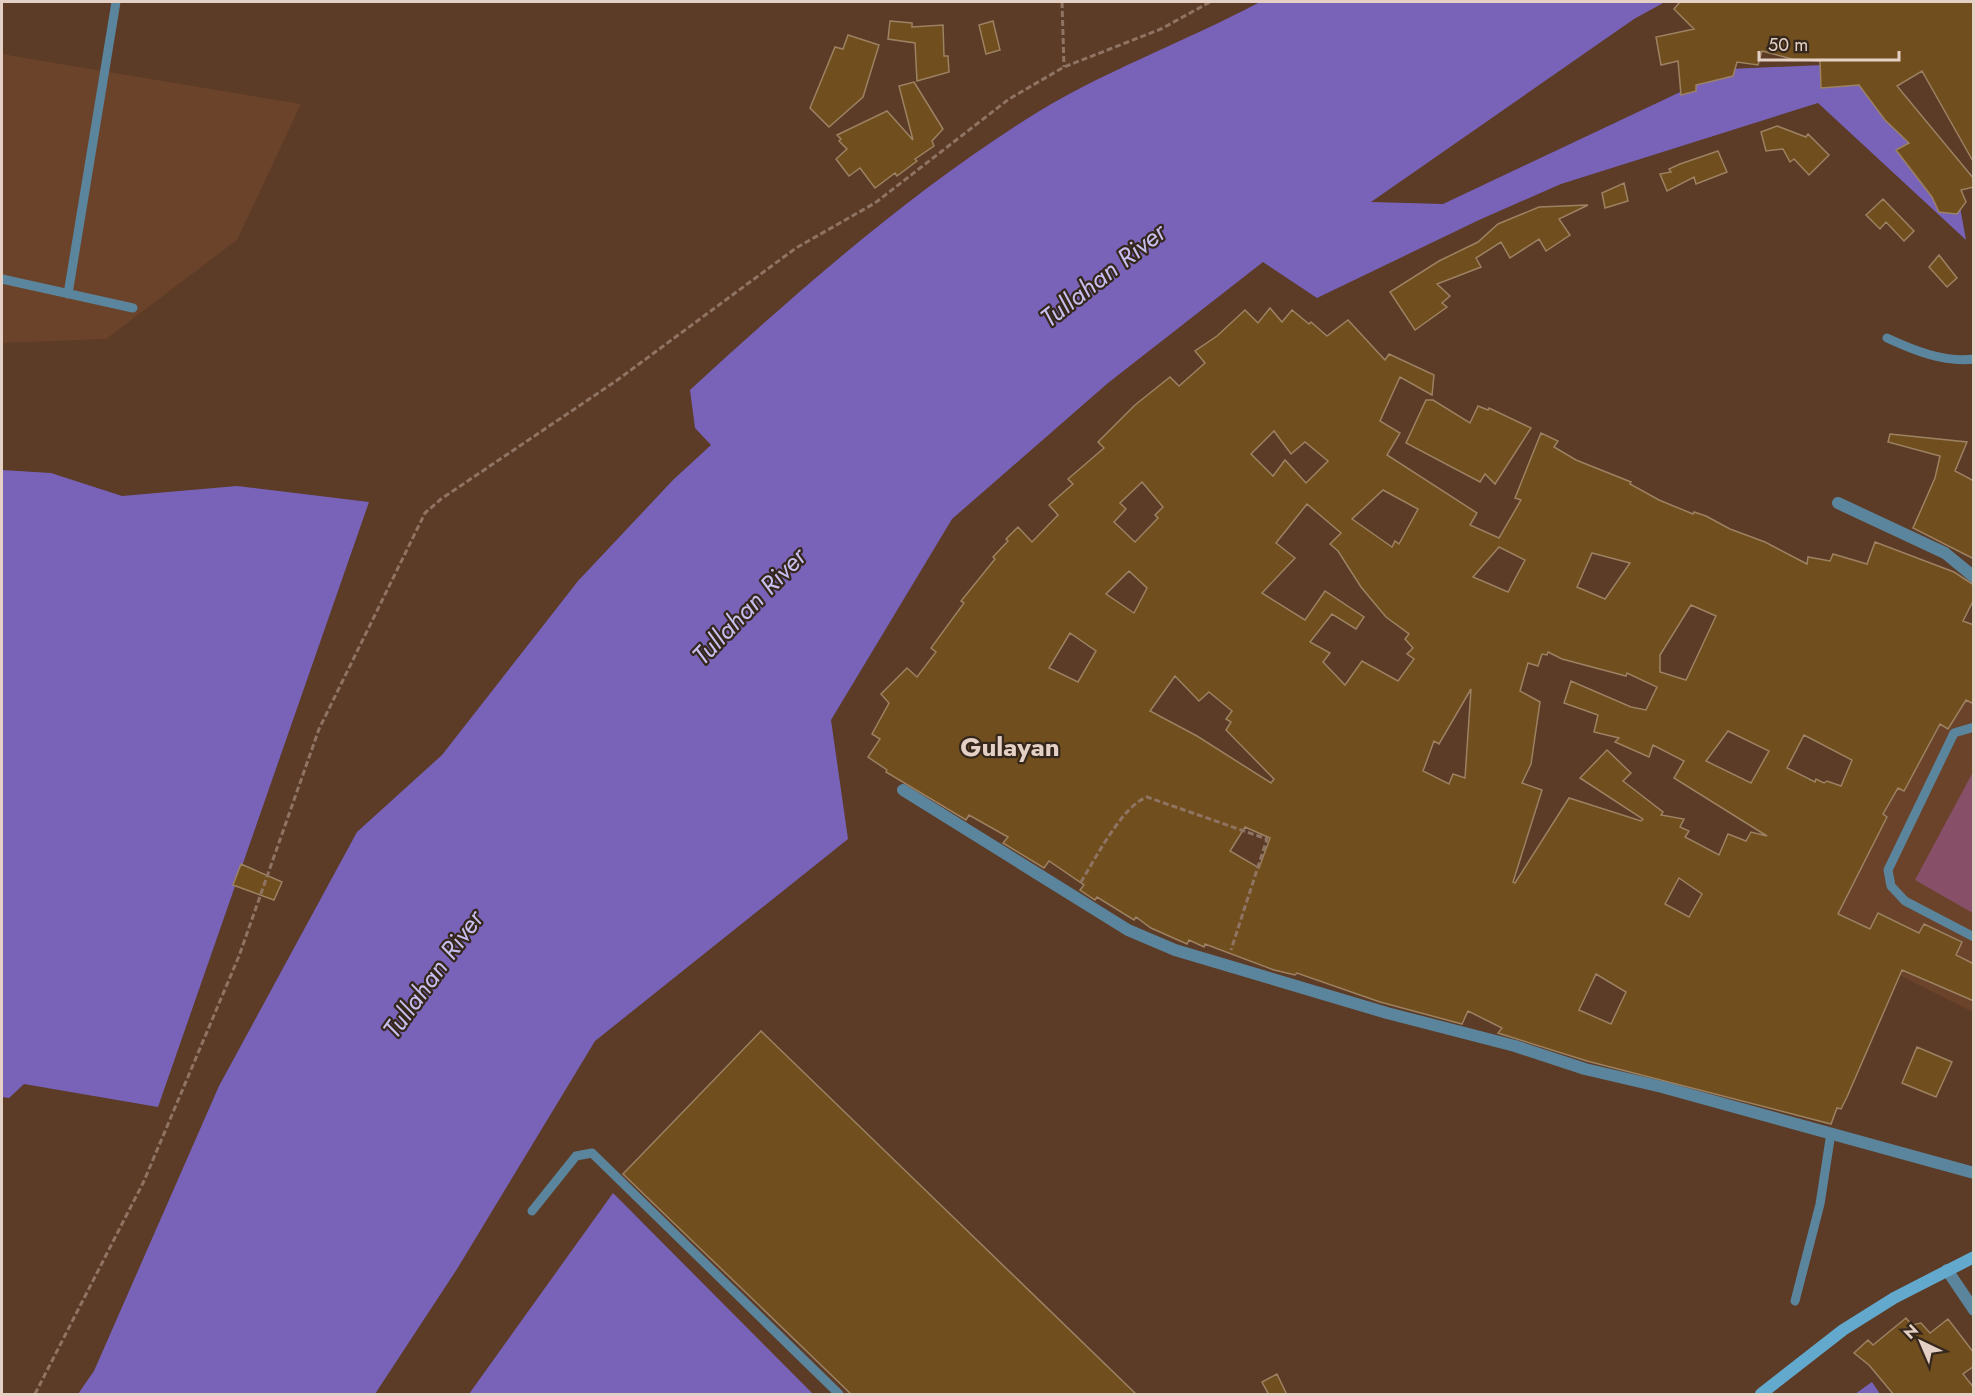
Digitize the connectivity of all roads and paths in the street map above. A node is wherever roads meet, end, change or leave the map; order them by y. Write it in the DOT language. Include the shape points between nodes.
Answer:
graph roads {
  1 [pos="116,2"];
  2 [pos="1062,2"];
  3 [pos="1210,2"];
  4 [pos="1064,67"];
  5 [pos="2,279"];
  6 [pos="68,294"];
  7 [pos="133,308"];
  8 [pos="1887,338"];
  9 [pos="1974,358"];
  10 [pos="1838,503"];
  11 [pos="1974,577"];
  12 [pos="1974,728"];
  13 [pos="903,790"];
  14 [pos="1072,896"];
  15 [pos="1974,937"];
  16 [pos="1226,965"];
  17 [pos="1831,1133"];
  18 [pos="1974,1173"];
  19 [pos="532,1210"];
  20 [pos="1974,1257"];
  21 [pos="1947,1270"];
  22 [pos="1795,1301"];
  23 [pos="1974,1310"];
  24 [pos="35,1395"];
  25 [pos="839,1395"];
  26 [pos="1761,1395"];
  1 -- 6 [label="lane"];
  2 -- 4 [label="path"];
  3 -- 4 [label="path" via="1161,29"];
  4 -- 24 [label="path" via="1010,99 875,203 796,248 616,381 425,513 319,729 239,956 144,1181"];
  5 -- 6 [label="lane"];
  6 -- 7 [label="lane"];
  8 -- 9 [label="lane" via="1943,357"];
  10 -- 11 [label="street" via="1945,553"];
  12 -- 15 [label="lane" via="1954,733 1888,870 1891,886 1905,901"];
  13 -- 14 [label="street"];
  14 -- 16 [label="street" via="1128,930 1175,950"];
  14 -- 16 [label="path" via="1137,801 1148,797 1267,839"];
  16 -- 17 [label="street" via="1585,1069"];
  17 -- 18 [label="street"];
  17 -- 22 [label="lane" via="1820,1204"];
  19 -- 25 [label="lane" via="576,1156 592,1153"];
  20 -- 21 [label="main road"];
  21 -- 23 [label="street"];
  21 -- 26 [label="main road" via="1843,1330"];
}
